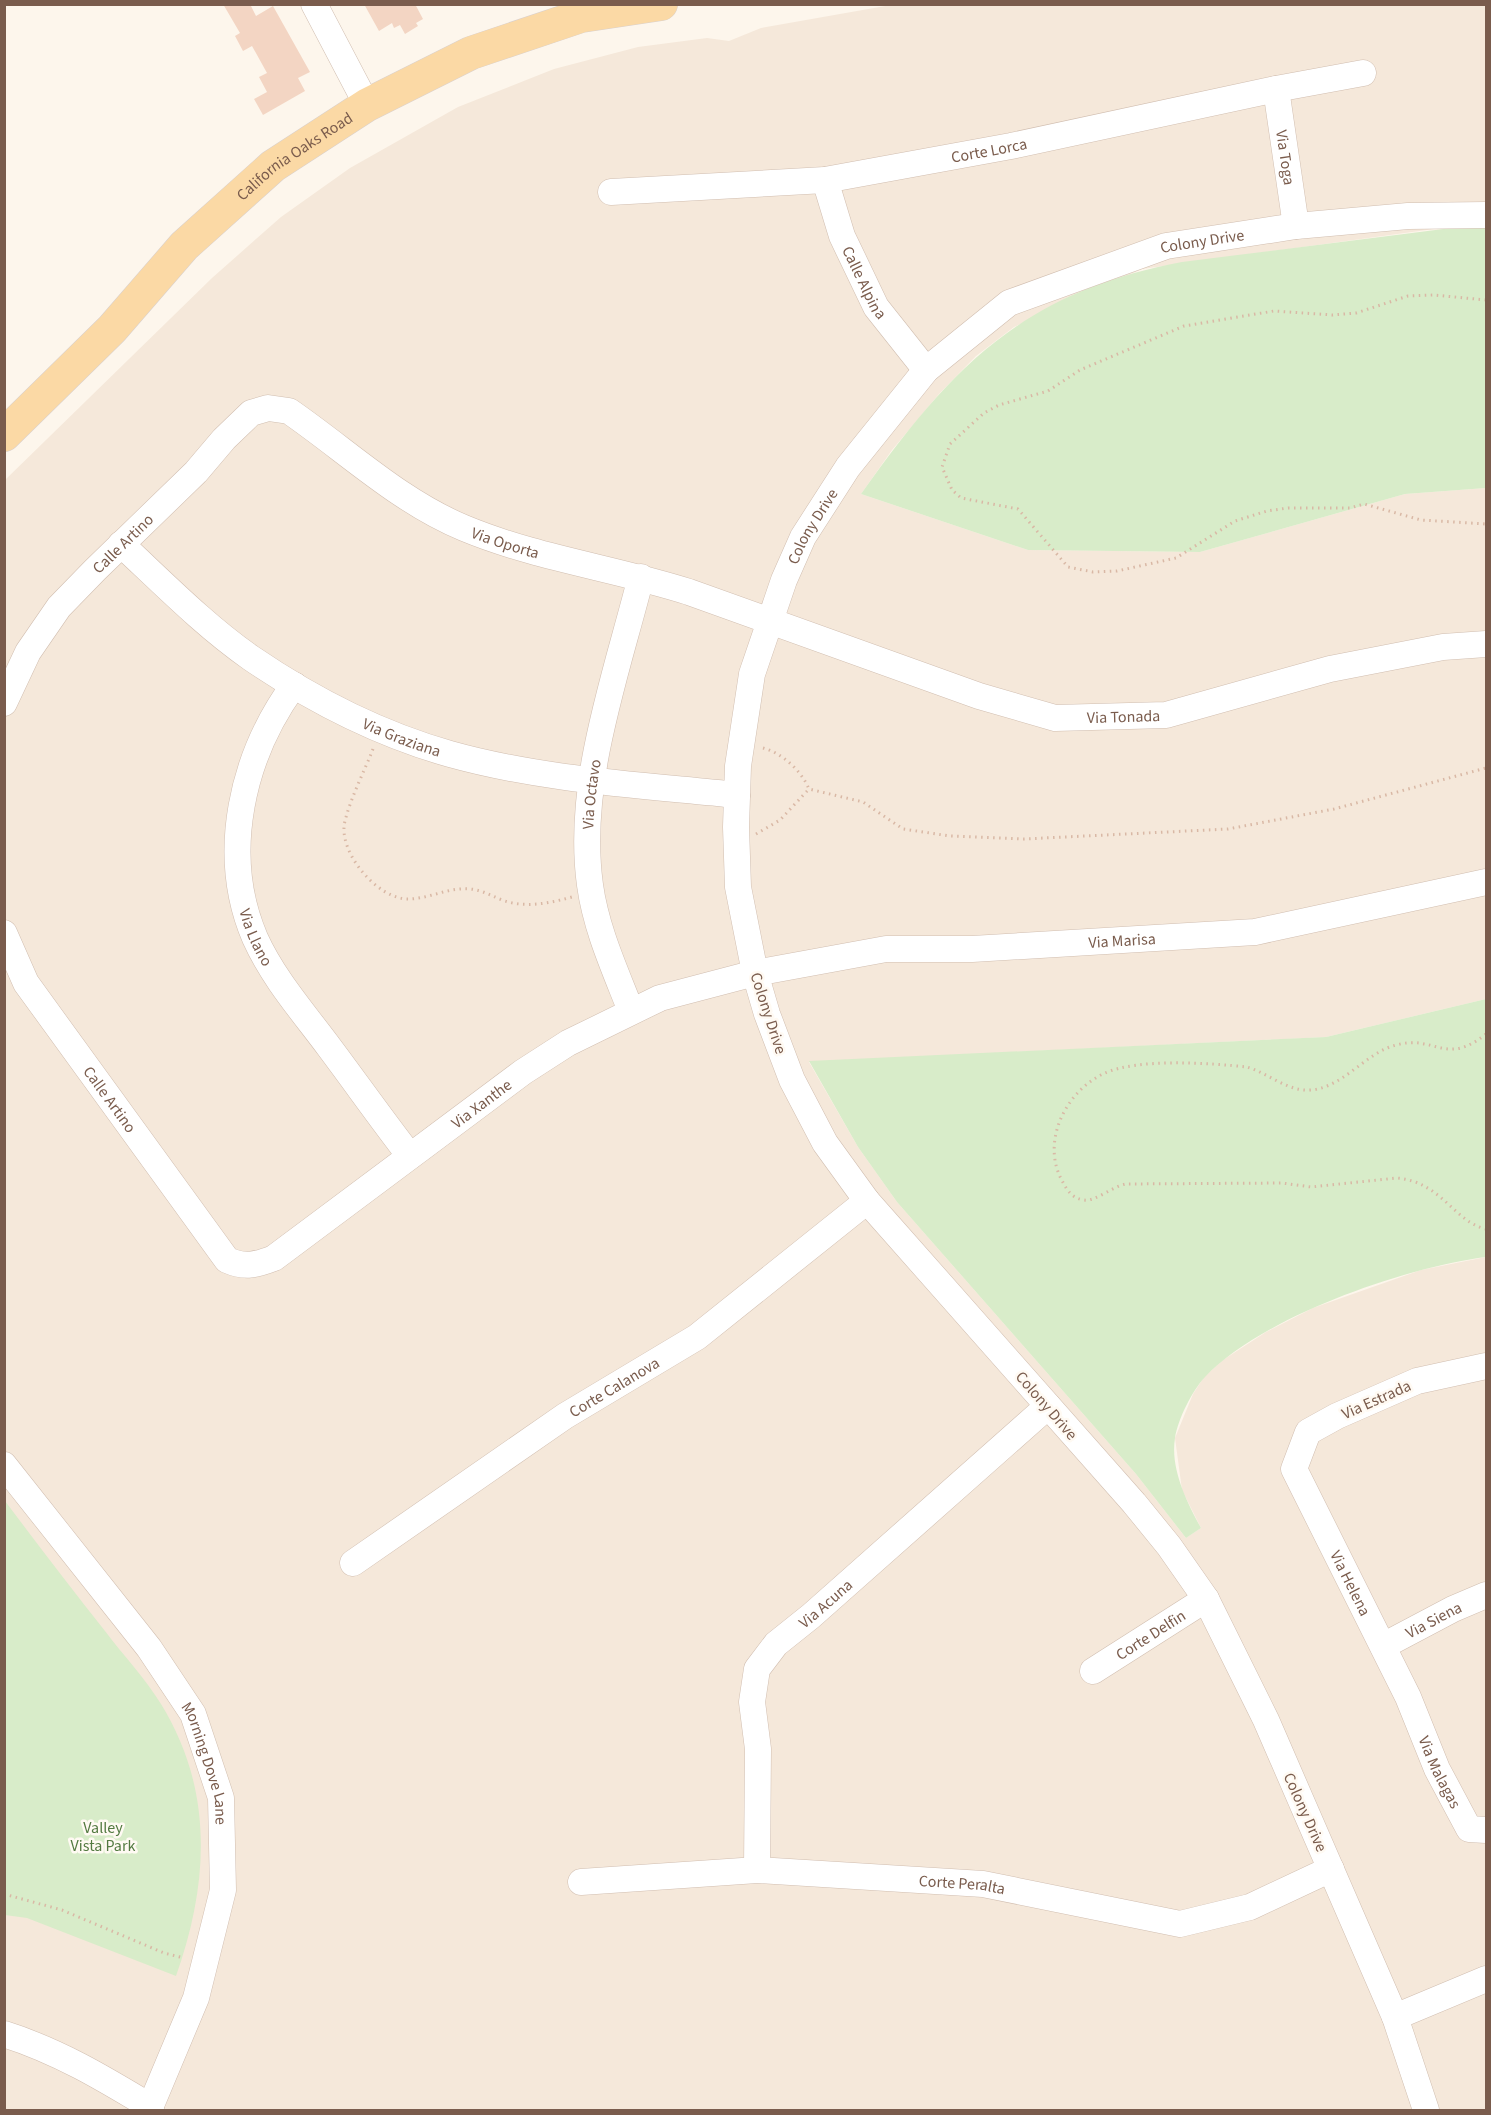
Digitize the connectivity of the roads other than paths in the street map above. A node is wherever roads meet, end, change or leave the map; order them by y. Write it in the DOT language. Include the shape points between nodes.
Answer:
graph roads {
  1 [pos="314,4"];
  2 [pos="661,4"];
  3 [pos="1363,73"];
  4 [pos="1276,88"];
  5 [pos="368,105"];
  6 [pos="825,180"];
  7 [pos="611,192"];
  8 [pos="1486,214"];
  9 [pos="1296,226"];
  10 [pos="926,370"];
  11 [pos="268,408"];
  12 [pos="4,435"];
  13 [pos="121,544"];
  14 [pos="641,577"];
  15 [pos="769,623"];
  16 [pos="1486,644"];
  17 [pos="294,685"];
  18 [pos="4,703"];
  19 [pos="592,780"];
  20 [pos="737,795"];
  21 [pos="1486,882"];
  22 [pos="4,933"];
  23 [pos="755,973"];
  24 [pos="631,1011"];
  25 [pos="410,1156"];
  26 [pos="867,1201"];
  27 [pos="227,1260"];
  28 [pos="1486,1366"];
  29 [pos="1048,1406"];
  30 [pos="4,1466"];
  31 [pos="1294,1469"];
  32 [pos="353,1563"];
  33 [pos="1486,1595"];
  34 [pos="1206,1599"];
  35 [pos="1383,1646"];
  36 [pos="1093,1671"];
  37 [pos="1408,1697"];
  38 [pos="1486,1830"];
  39 [pos="1331,1869"];
  40 [pos="756,1870"];
  41 [pos="581,1882"];
  42 [pos="1486,1979"];
  43 [pos="1395,2017"];
  44 [pos="4,2034"];
  45 [pos="150,2109"];
  46 [pos="1426,2110"];
  1 -- 5 [label="street"];
  2 -- 5 [label="main road, California Oaks Road" via="580,16 527,32 471,53"];
  3 -- 4 [label="street, Corte Lorca"];
  4 -- 6 [label="street, Corte Lorca" via="1011,146"];
  4 -- 9 [label="street, Via Toga"];
  5 -- 12 [label="main road, California Oaks Road" via="273,166 228,203 184,246 112,329"];
  6 -- 7 [label="street, Corte Lorca"];
  6 -- 10 [label="street, Calle Alpina" via="842,236 876,307"];
  8 -- 9 [label="street, Colony Drive"];
  9 -- 10 [label="street, Colony Drive" via="1166,246 1009,303"];
  10 -- 15 [label="street, Colony Drive" via="821,507 784,580"];
  11 -- 13 [label="street, Calle Artino" via="251,413"];
  11 -- 14 [label="street, Via Oporta" via="289,411 414,502 462,528 516,548"];
  13 -- 17 [label="street, Via Graziana" via="250,657"];
  13 -- 18 [label="street, Calle Artino" via="59,607 27,652"];
  14 -- 15 [label="street, Via Oporta"];
  14 -- 19 [label="street, Via Octavo"];
  15 -- 16 [label="street, Via Tonada" via="979,696 1055,718 1166,716 1330,669 1443,647"];
  15 -- 20 [label="street, Colony Drive" via="752,674"];
  17 -- 19 [label="street, Via Graziana" via="381,730 450,753 522,770"];
  17 -- 25 [label="street, Via Llano" via="250,769 239,815 242,900 256,938 278,979"];
  19 -- 20 [label="street, Via Graziana"];
  19 -- 24 [label="street, Via Octavo" via="587,843 591,891 607,951"];
  20 -- 23 [label="street, Colony Drive" via="738,887"];
  21 -- 23 [label="street, Via Marisa" via="1255,932 972,949 886,949"];
  22 -- 27 [label="street, Calle Artino" via="26,984"];
  23 -- 24 [label="street, Via Xanthe" via="660,998"];
  23 -- 26 [label="street, Colony Drive" via="792,1080 825,1143"];
  24 -- 25 [label="street, Via Xanthe" via="568,1043 523,1072"];
  25 -- 27 [label="street, Via Xanthe" via="274,1258 248,1266"];
  26 -- 29 [label="street, Colony Drive"];
  26 -- 32 [label="street, Corte Calanova" via="697,1337 565,1416"];
  28 -- 31 [label="street, Via Estrada" via="1417,1381 1337,1416 1308,1432"];
  29 -- 34 [label="street, Colony Drive" via="1169,1546"];
  29 -- 40 [label="street, Via Acuna" via="776,1644 757,1669 752,1702 758,1749"];
  30 -- 45 [label="street, Morning Dove Lane" via="148,1648 193,1714 221,1798 223,1890 196,1998"];
  31 -- 35 [label="street, Via Helena"];
  33 -- 35 [label="street, Via Siena"];
  34 -- 36 [label="street, Corte Delfin"];
  34 -- 39 [label="street, Colony Drive" via="1266,1720"];
  35 -- 37 [label="street, Via Helena"];
  37 -- 38 [label="street, Via Malagas" via="1437,1769 1469,1829"];
  39 -- 40 [label="street, Corte Peralta" via="1250,1907 1180,1924 983,1884"];
  39 -- 43 [label="street, Colony Drive"];
  40 -- 41 [label="street, Corte Peralta"];
  42 -- 43 [label="street"];
  43 -- 46 [label="street, Colony Drive"];
  44 -- 45 [label="street" via="44,2046 94,2072"];
}
